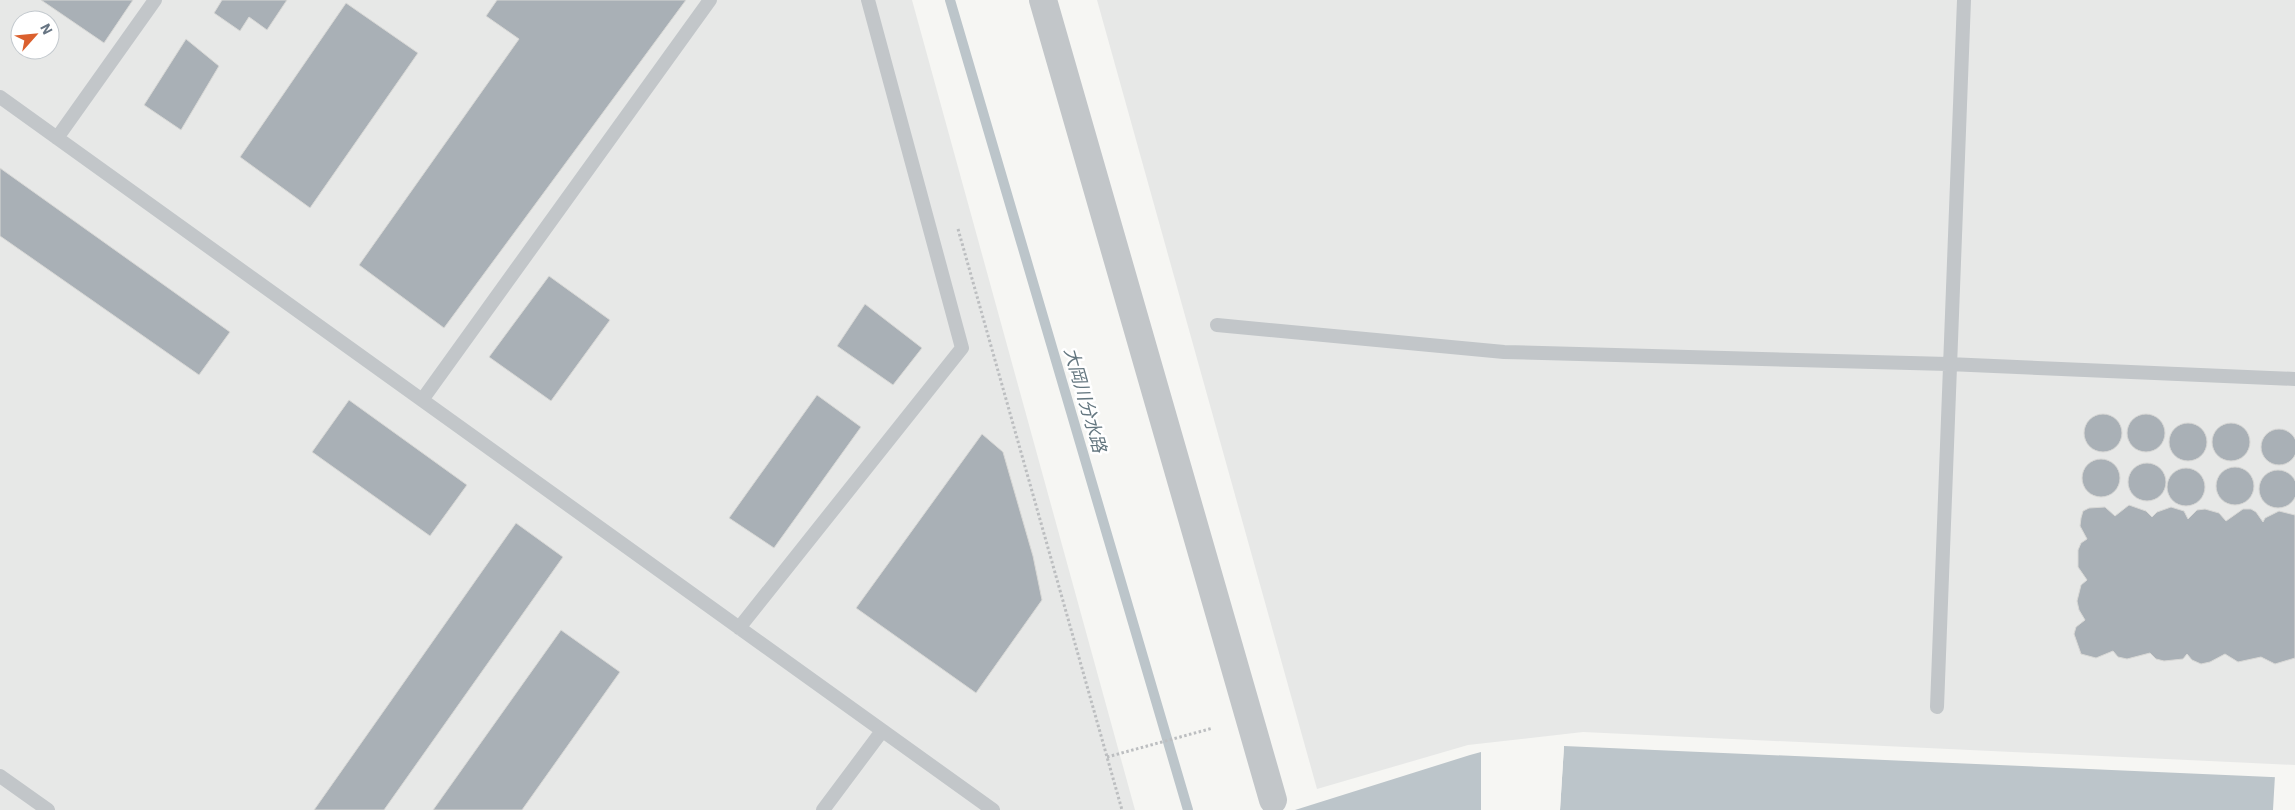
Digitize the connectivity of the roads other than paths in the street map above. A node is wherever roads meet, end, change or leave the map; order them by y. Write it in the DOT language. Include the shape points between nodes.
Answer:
graph roads {
  1 [pos="155,0"];
  2 [pos="710,0"];
  3 [pos="868,0"];
  4 [pos="1043,0"];
  5 [pos="1964,0"];
  6 [pos="0,97"];
  7 [pos="57,138"];
  8 [pos="1217,325"];
  9 [pos="1948,364"];
  10 [pos="2295,379"];
  11 [pos="422,400"];
  12 [pos="739,628"];
  13 [pos="1936,707"];
  14 [pos="882,731"];
  15 [pos="0,776"];
  16 [pos="1273,800"];
  17 [pos="48,810"];
  18 [pos="824,810"];
  19 [pos="993,810"];
  1 -- 7 [label="lane"];
  2 -- 11 [label="lane"];
  3 -- 12 [label="lane" via="962,348"];
  4 -- 16 [label="street"];
  5 -- 9 [label="lane"];
  6 -- 7 [label="lane"];
  7 -- 11 [label="lane"];
  8 -- 9 [label="lane" via="1504,352"];
  9 -- 10 [label="lane"];
  9 -- 13 [label="lane"];
  11 -- 12 [label="lane"];
  12 -- 14 [label="lane"];
  14 -- 18 [label="lane"];
  14 -- 19 [label="lane"];
  15 -- 17 [label="lane"];
}
